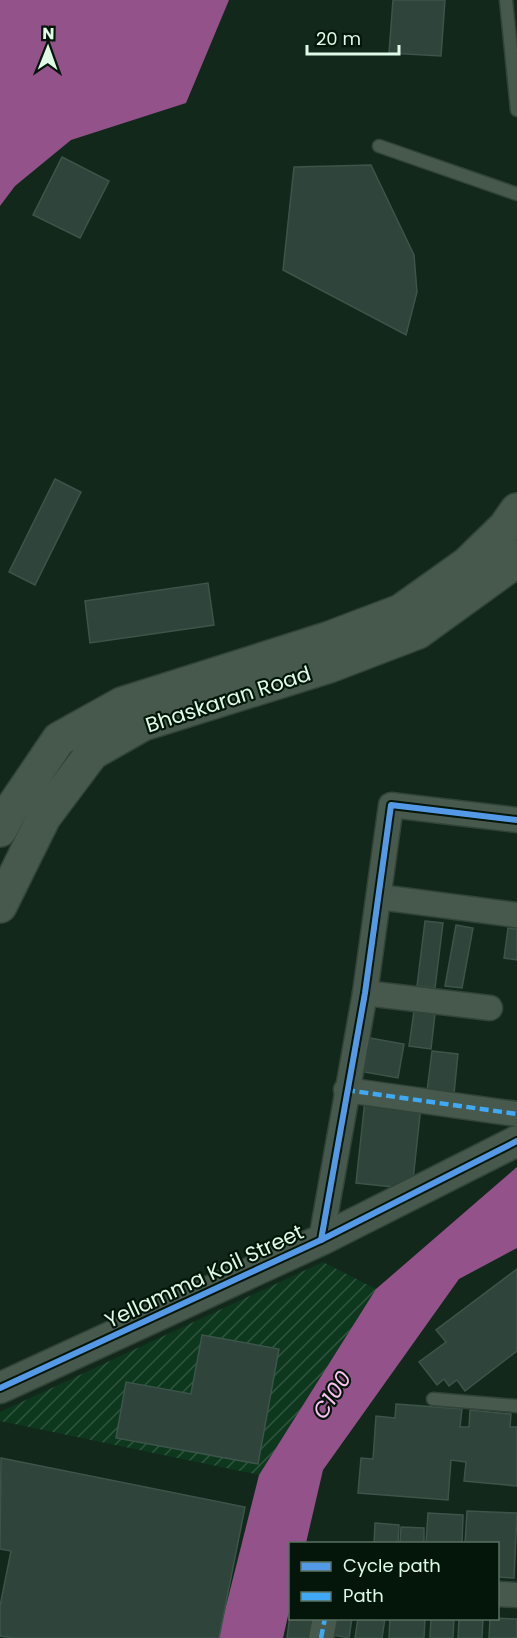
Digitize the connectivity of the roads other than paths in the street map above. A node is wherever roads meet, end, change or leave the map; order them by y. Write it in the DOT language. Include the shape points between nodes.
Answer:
graph roads {
  1 [pos="506,0"];
  2 [pos="517,110"];
  3 [pos="379,146"];
  4 [pos="517,194"];
  5 [pos="517,510"];
  6 [pos="517,556"];
  7 [pos="19,817"];
  8 [pos="517,820"];
  9 [pos="379,897"];
  10 [pos="0,906"];
  11 [pos="517,915"];
  12 [pos="364,993"];
  13 [pos="490,1008"];
  14 [pos="346,1090"];
  15 [pos="517,1114"];
  16 [pos="517,1141"];
  17 [pos="321,1240"];
  18 [pos="0,1388"];
  19 [pos="433,1399"];
  20 [pos="517,1406"];
  21 [pos="499,1594"];
  22 [pos="517,1595"];
  23 [pos="325,1620"];
  24 [pos="321,1638"];
  1 -- 2 [label="lane"];
  3 -- 4 [label="lane"];
  5 -- 7 [label="main road, Bhaskaran Road" via="467,564 401,611 327,639 122,704 59,739"];
  6 -- 7 [label="main road, Bhaskaran Road" via="505,569 418,632 329,666 143,724 92,753"];
  7 -- 10 [label="main road, Bhaskaran Road"];
  8 -- 9 [label="street" via="391,805"];
  9 -- 11 [label="street"];
  9 -- 12 [label="street"];
  12 -- 13 [label="street"];
  12 -- 14 [label="street"];
  14 -- 15 [label="street"];
  14 -- 17 [label="street"];
  16 -- 17 [label="street, Yellamma Koil Street"];
  17 -- 18 [label="street, Yellamma Koil Street"];
  19 -- 20 [label="lane"];
  21 -- 22 [label="street"];
  23 -- 24 [label="street"];
}
